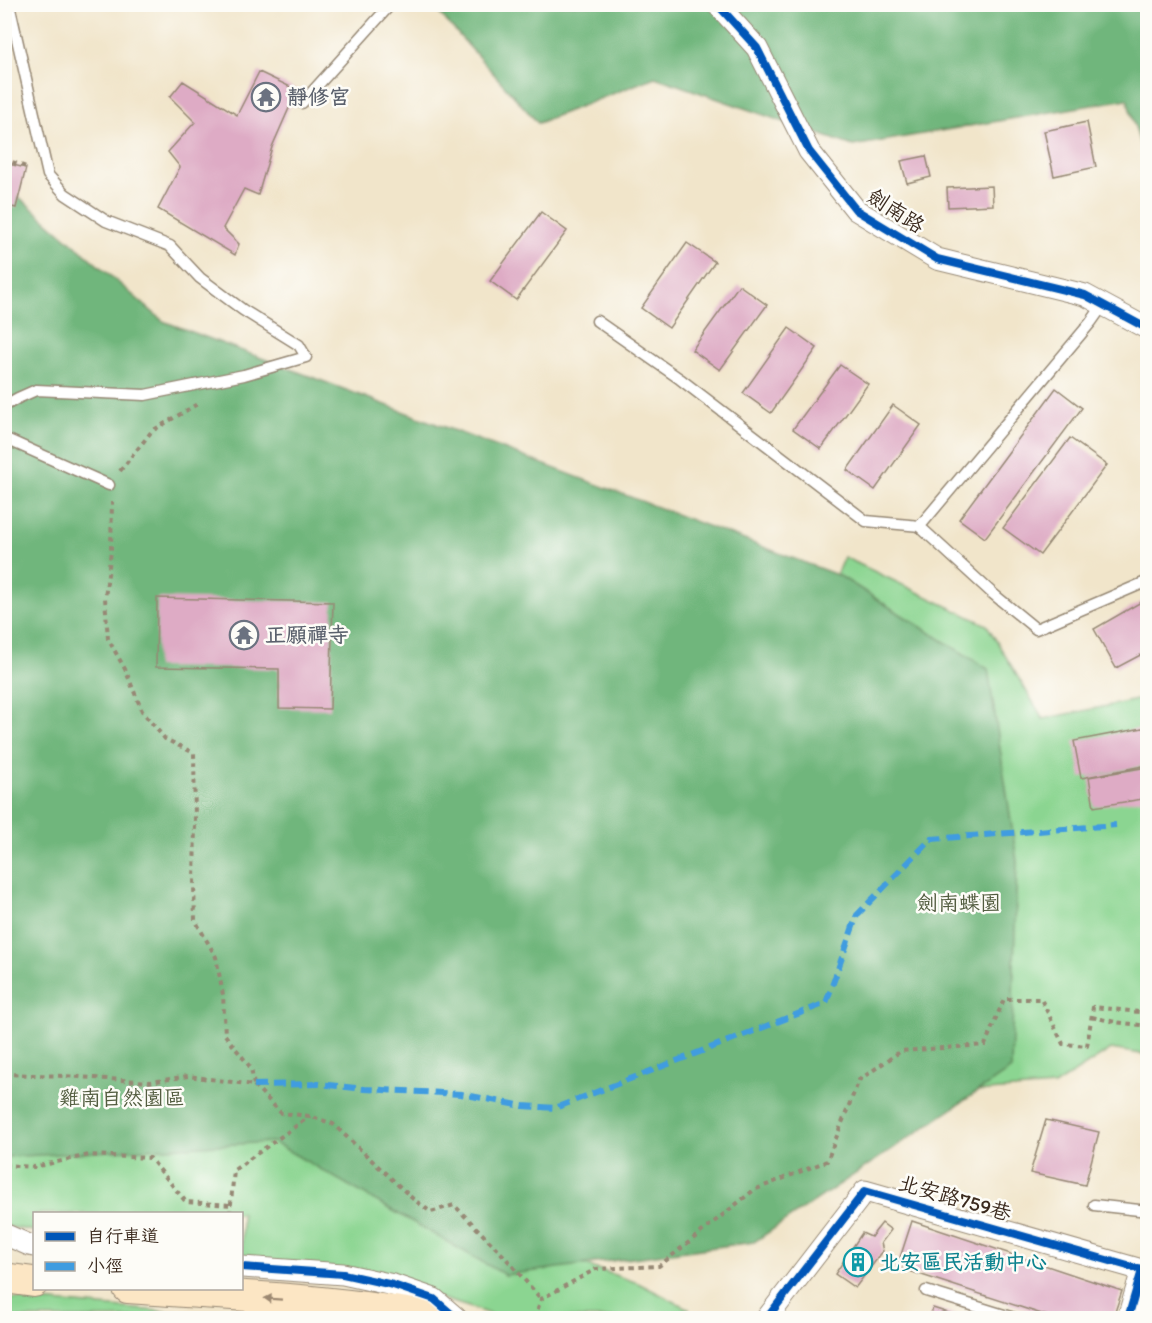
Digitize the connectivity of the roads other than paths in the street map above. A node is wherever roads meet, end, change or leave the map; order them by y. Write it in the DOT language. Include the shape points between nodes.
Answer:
graph roads {
  1 [pos="9,4"];
  2 [pos="391,4"];
  3 [pos="717,4"];
  4 [pos="302,103"];
  5 [pos="1103,305"];
  6 [pos="597,321"];
  7 [pos="1148,329"];
  8 [pos="4,406"];
  9 [pos="4,438"];
  10 [pos="109,484"];
  11 [pos="919,526"];
  12 [pos="1148,581"];
  13 [pos="1094,1205"];
  14 [pos="1148,1211"];
  15 [pos="4,1234"];
  16 [pos="32,1245"];
  17 [pos="4,1247"];
  18 [pos="243,1267"];
  19 [pos="4,1278"];
  20 [pos="33,1282"];
  21 [pos="155,1290"];
  22 [pos="926,1291"];
  23 [pos="435,1318"];
  24 [pos="456,1318"];
  25 [pos="767,1318"];
  26 [pos="1014,1318"];
  27 [pos="1128,1318"];
  1 -- 8 [label="lane" via="48,175 65,194 106,221 170,246 200,278 299,345 306,357 244,375 145,395 36,390"];
  2 -- 4 [label="lane"];
  3 -- 5 [label="street, 劍南路" via="757,48 809,151 856,210 937,259 1086,295"];
  5 -- 7 [label="street, 劍南路"];
  5 -- 11 [label="lane"];
  6 -- 11 [label="lane" via="866,521"];
  9 -- 10 [label="lane"];
  11 -- 12 [label="lane" via="1036,629"];
  13 -- 14 [label="lane"];
  15 -- 16 [label="street"];
  16 -- 17 [label="street"];
  18 -- 24 [label="street" via="343,1274 393,1285 434,1299"];
  19 -- 20 [label="main road"];
  23 -- 21 [label="main road, one-way" via="314,1302"];
  22 -- 26 [label="lane"];
  25 -- 27 [label="street, 北安路759巷" via="866,1191 1142,1270"];
}
